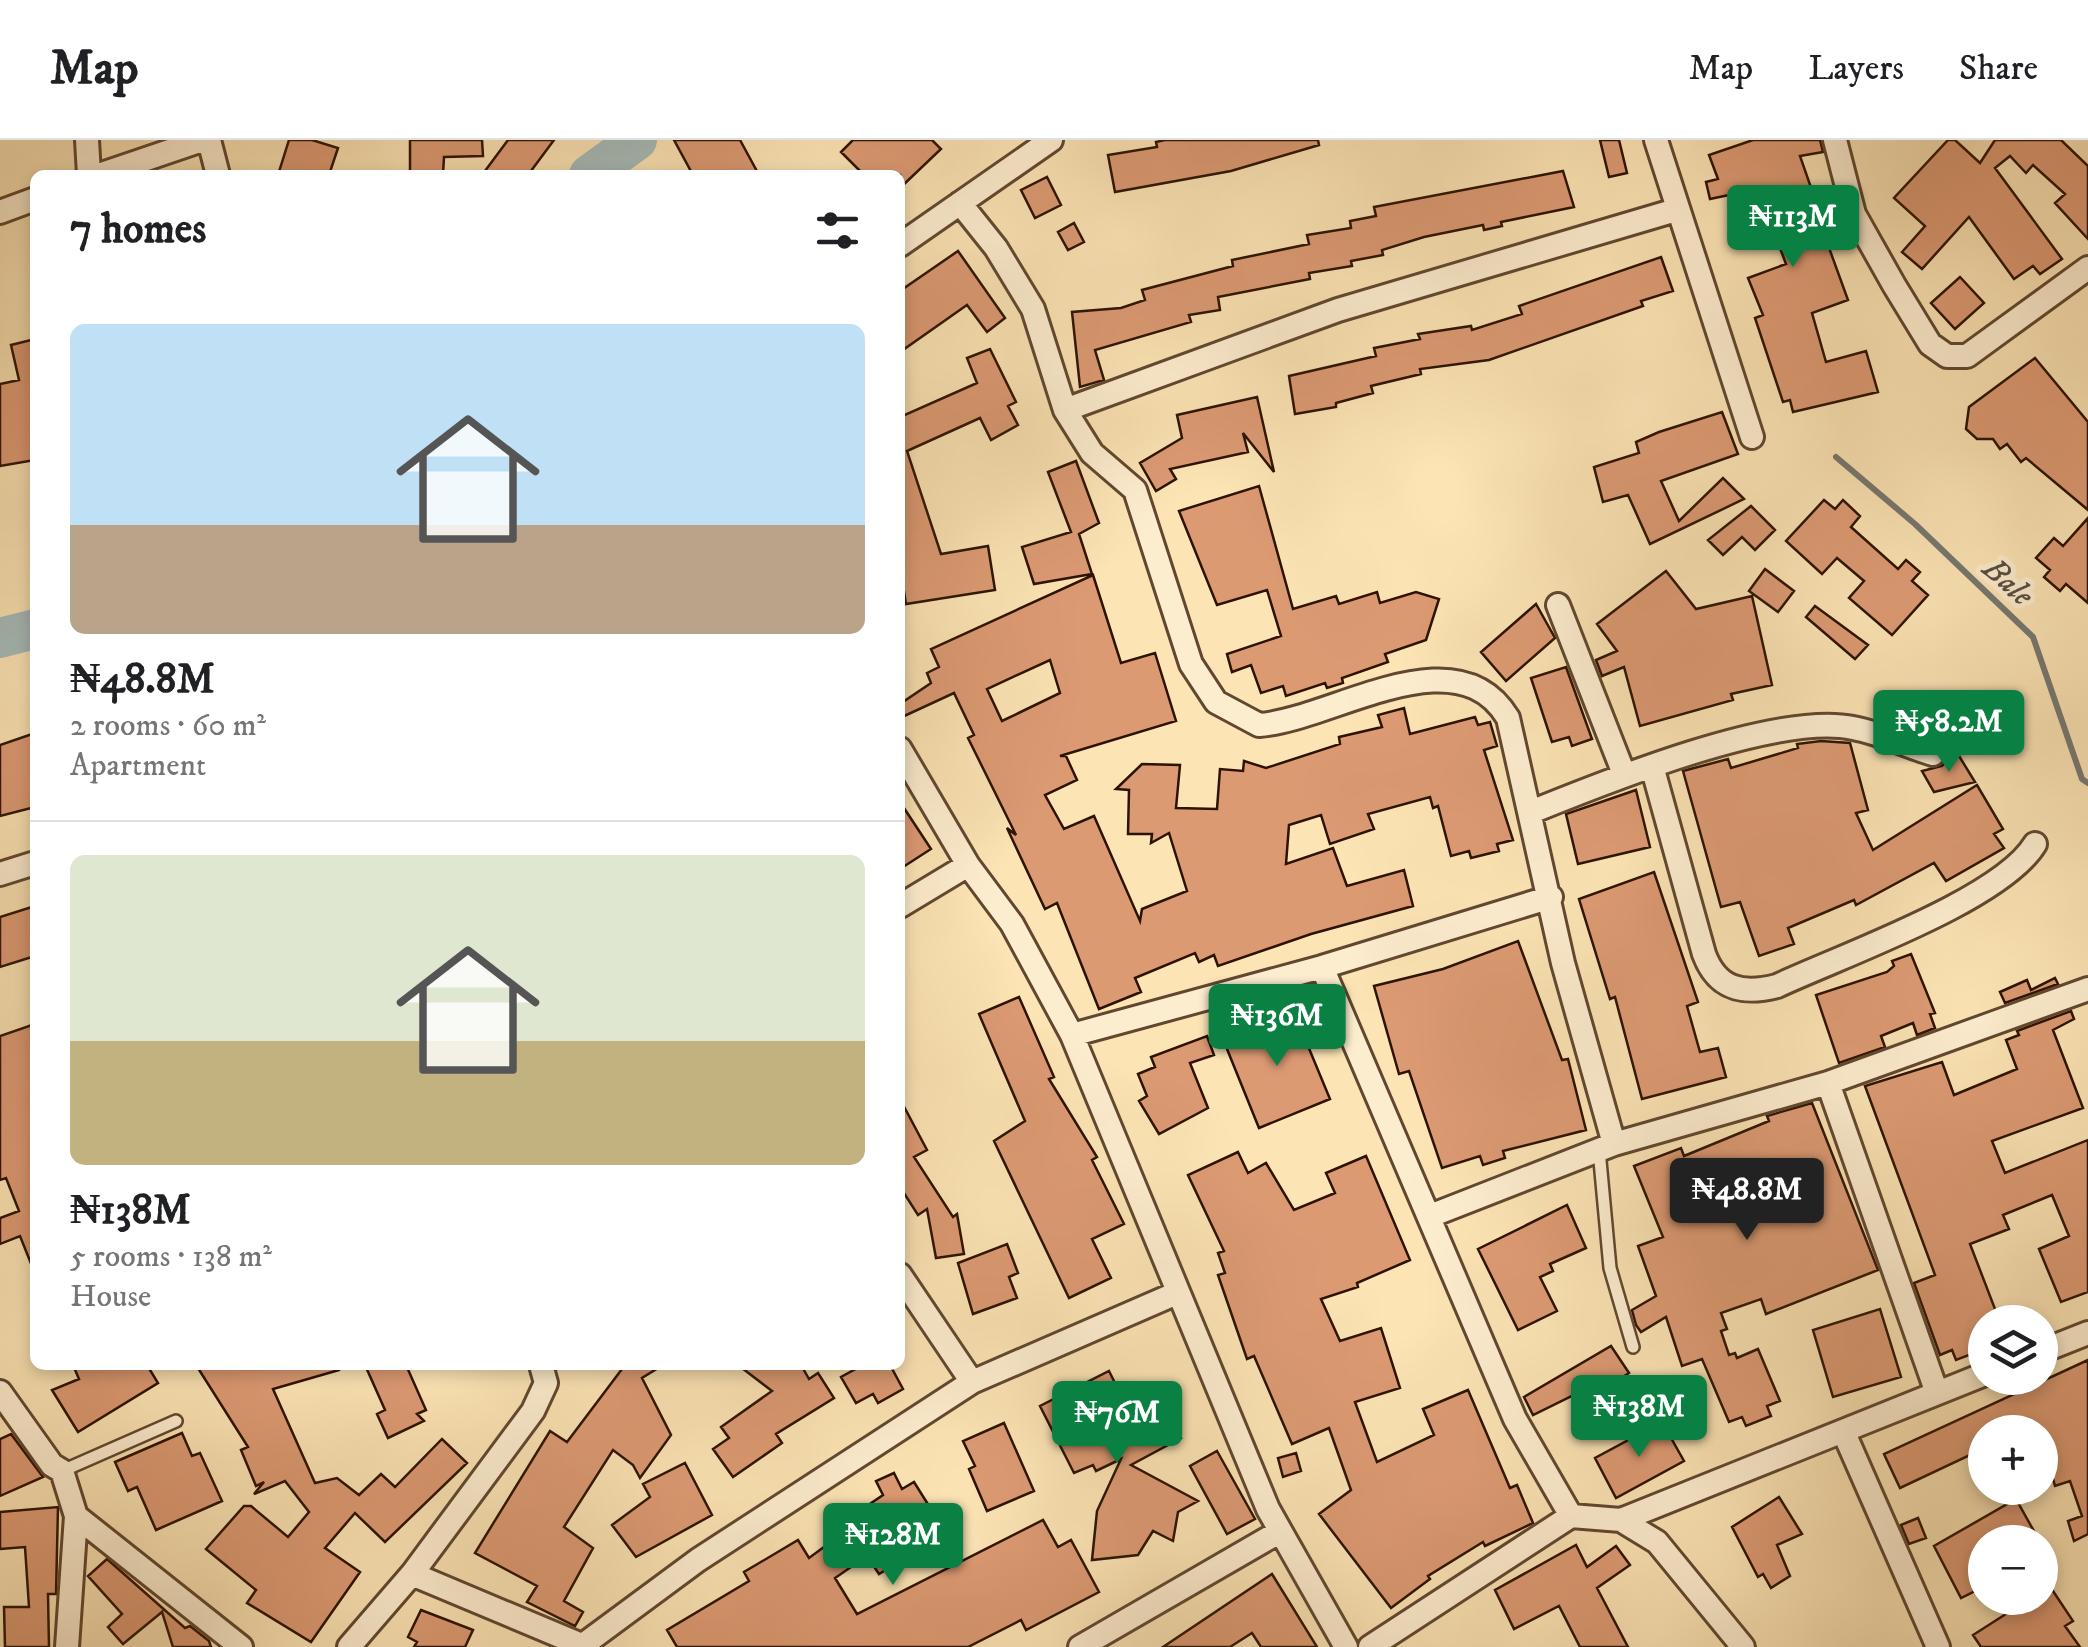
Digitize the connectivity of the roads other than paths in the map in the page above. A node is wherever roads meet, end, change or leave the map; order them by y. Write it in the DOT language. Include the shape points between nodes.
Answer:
graph roads {
  1 [pos="87,140"];
  2 [pos="206,140"];
  3 [pos="1050,140"];
  4 [pos="1656,140"];
  5 [pos="1834,140"];
  6 [pos="89,170"];
  7 [pos="114,170"];
  8 [pos="216,170"];
  9 [pos="30,201"];
  10 [pos="960,203"];
  11 [pos="1676,210"];
  12 [pos="0,212"];
  13 [pos="905,242"];
  14 [pos="2088,268"];
  15 [pos="1066,410"];
  16 [pos="1752,437"];
  17 [pos="1558,606"];
  18 [pos="1933,754"];
  19 [pos="905,758"];
  20 [pos="1652,766"];
  21 [pos="1624,774"];
  22 [pos="1531,812"];
  23 [pos="2035,844"];
  24 [pos="30,864"];
  25 [pos="968,865"];
  26 [pos="0,874"];
  27 [pos="1551,897"];
  28 [pos="905,903"];
  29 [pos="1322,967"];
  30 [pos="2088,989"];
  31 [pos="1072,1035"];
  32 [pos="1828,1083"];
  33 [pos="1607,1147"];
  34 [pos="1430,1216"];
  35 [pos="905,1282"];
  36 [pos="1177,1293"];
  37 [pos="2088,1334"];
  38 [pos="2058,1345"];
  39 [pos="1633,1347"];
  40 [pos="542,1370"];
  41 [pos="1968,1381"];
  42 [pos="972,1382"];
  43 [pos="1937,1393"];
  44 [pos="1,1398"];
  45 [pos="176,1421"];
  46 [pos="1844,1432"];
  47 [pos="62,1470"];
  48 [pos="76,1516"];
  49 [pos="1571,1516"];
  50 [pos="1621,1520"];
  51 [pos="1279,1532"];
  52 [pos="412,1574"];
  53 [pos="584,1646"];
  54 [pos="1082,1646"];
  55 [pos="67,1647"];
  56 [pos="241,1647"];
  57 [pos="349,1647"];
  58 [pos="1346,1647"];
  59 [pos="1370,1647"];
  60 [pos="1743,1647"];
  61 [pos="1938,1647"];
  1 -- 6 [label="street"];
  2 -- 7 [label="street"];
  2 -- 8 [label="street"];
  3 -- 10 [label="street"];
  4 -- 11 [label="street"];
  5 -- 14 [label="street" via="1865,238 1930,344 1947,356 1968,356"];
  9 -- 12 [label="street"];
  10 -- 13 [label="street"];
  10 -- 15 [label="street" via="1033,309"];
  11 -- 15 [label="street" via="1338,310"];
  11 -- 16 [label="street"];
  15 -- 22 [label="street" via="1092,454 1135,490 1191,664 1216,702 1246,721 1275,724 1402,684 1463,683 1497,700 1508,718"];
  17 -- 21 [label="street"];
  18 -- 20 [label="street" via="1853,728 1798,726"];
  19 -- 25 [label="street"];
  20 -- 21 [label="street"];
  20 -- 23 [label="street" via="1704,954 1711,973 1732,988 1777,986 1926,917 2002,880"];
  21 -- 22 [label="street"];
  22 -- 27 [label="street"];
  24 -- 26 [label="street"];
  25 -- 28 [label="street"];
  25 -- 31 [label="street" via="1012,924"];
  27 -- 29 [label="street"];
  27 -- 33 [label="street"];
  29 -- 31 [label="street"];
  29 -- 34 [label="street"];
  30 -- 32 [label="street"];
  31 -- 36 [label="street"];
  32 -- 33 [label="street"];
  32 -- 43 [label="street"];
  33 -- 34 [label="street"];
  33 -- 39 [label="lane" via="1610,1268"];
  34 -- 49 [label="street" via="1516,1418"];
  35 -- 42 [label="street"];
  36 -- 42 [label="street"];
  36 -- 51 [label="street"];
  37 -- 38 [label="street"];
  40 -- 52 [label="street" via="546,1383 534,1411"];
  41 -- 43 [label="street"];
  42 -- 53 [label="street" via="698,1560"];
  43 -- 46 [label="street"];
  44 -- 47 [label="street"];
  45 -- 47 [label="lane"];
  46 -- 50 [label="street"];
  46 -- 61 [label="street"];
  47 -- 48 [label="street"];
  48 -- 55 [label="street"];
  48 -- 56 [label="street"];
  49 -- 50 [label="street"];
  49 -- 59 [label="street"];
  50 -- 60 [label="street" via="1657,1542"];
  51 -- 54 [label="street"];
  51 -- 58 [label="street"];
  52 -- 53 [label="street"];
  52 -- 57 [label="street"];
}
